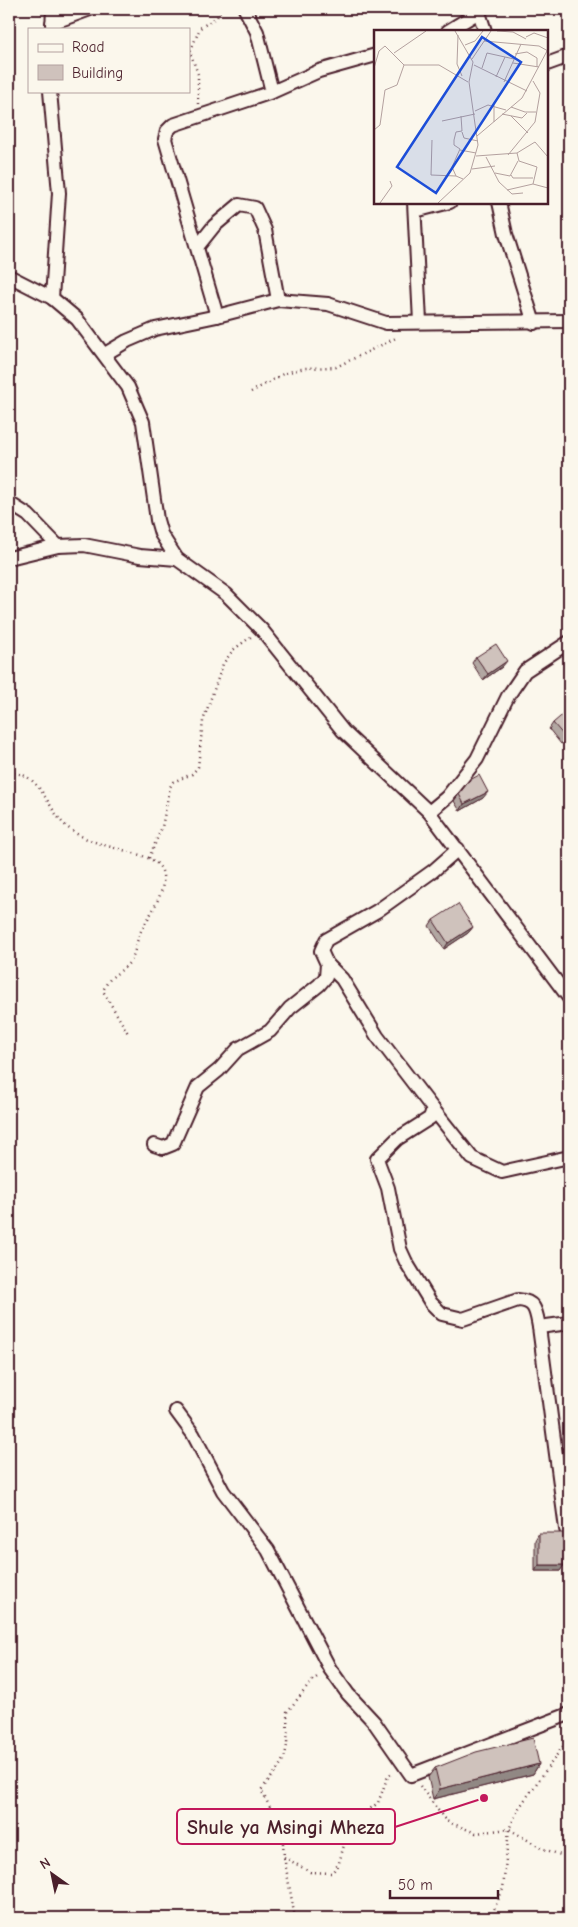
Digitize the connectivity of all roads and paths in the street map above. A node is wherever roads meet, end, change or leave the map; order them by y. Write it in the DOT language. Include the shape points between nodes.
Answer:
graph roads {
  1 [pos="53,9"];
  2 [pos="90,9"];
  3 [pos="221,9"];
  4 [pos="245,9"];
  5 [pos="479,10"];
  6 [pos="52,26"];
  7 [pos="449,30"];
  8 [pos="485,30"];
  9 [pos="374,56"];
  10 [pos="569,56"];
  11 [pos="548,64"];
  12 [pos="50,92"];
  13 [pos="272,92"];
  14 [pos="198,116"];
  15 [pos="436,204"];
  16 [pos="499,204"];
  17 [pos="415,207"];
  18 [pos="198,246"];
  19 [pos="9,276"];
  20 [pos="52,298"];
  21 [pos="278,300"];
  22 [pos="217,316"];
  23 [pos="417,322"];
  24 [pos="569,322"];
  25 [pos="534,323"];
  26 [pos="105,354"];
  27 [pos="251,392"];
  28 [pos="9,503"];
  29 [pos="58,546"];
  30 [pos="9,558"];
  31 [pos="177,559"];
  32 [pos="262,630"];
  33 [pos="569,642"];
  34 [pos="9,773"];
  35 [pos="429,812"];
  36 [pos="458,848"];
  37 [pos="149,858"];
  38 [pos="327,964"];
  39 [pos="569,998"];
  40 [pos="129,1035"];
  41 [pos="433,1108"];
  42 [pos="154,1145"];
  43 [pos="569,1157"];
  44 [pos="569,1323"];
  45 [pos="539,1327"];
  46 [pos="176,1411"];
  47 [pos="569,1537"];
  48 [pos="330,1669"];
  49 [pos="569,1714"];
  50 [pos="569,1738"];
  51 [pos="409,1771"];
  52 [pos="509,1829"];
  53 [pos="284,1857"];
  54 [pos="569,1858"];
  55 [pos="296,1918"];
  56 [pos="490,1918"];
  1 -- 6 [label="street"];
  2 -- 6 [label="street"];
  3 -- 14 [label="path" via="217,17 200,28 190,52 198,74"];
  4 -- 13 [label="street" via="256,32"];
  5 -- 7 [label="street"];
  5 -- 8 [label="street"];
  9 -- 13 [label="street" via="319,71"];
  10 -- 11 [label="street"];
  12 -- 20 [label="street" via="59,193"];
  13 -- 14 [label="street"];
  14 -- 18 [label="street" via="173,125 167,131 166,139"];
  15 -- 17 [label="street"];
  16 -- 25 [label="street"];
  17 -- 23 [label="street"];
  18 -- 21 [label="street" via="214,226 239,205 255,208 265,230"];
  18 -- 22 [label="street"];
  19 -- 20 [label="street"];
  20 -- 26 [label="street" via="77,318"];
  21 -- 22 [label="street"];
  21 -- 23 [label="street" via="328,304 386,323"];
  22 -- 26 [label="street" via="155,329"];
  23 -- 25 [label="street"];
  23 -- 27 [label="path" via="405,334 336,367 305,368 285,373"];
  24 -- 25 [label="street"];
  26 -- 31 [label="street" via="128,387 143,422 157,520 161,534"];
  28 -- 29 [label="street" via="28,514"];
  29 -- 30 [label="street"];
  29 -- 31 [label="street" via="84,545 140,556"];
  31 -- 32 [label="street" via="226,594"];
  32 -- 35 [label="street" via="343,731"];
  32 -- 37 [label="path" via="233,650 223,664 203,721 198,767 170,787 162,827"];
  33 -- 35 [label="street" via="525,671 508,696 477,760 447,797"];
  34 -- 37 [label="path" via="35,782 62,823 76,835"];
  35 -- 36 [label="street"];
  36 -- 38 [label="street" via="433,871 377,911 326,940 321,951"];
  36 -- 39 [label="street"];
  37 -- 40 [label="path" via="161,868 164,876 159,901 140,934 129,964 108,979 103,991"];
  38 -- 41 [label="street" via="342,979 376,1036"];
  38 -- 42 [label="street" via="326,977 319,985 290,1008 270,1031 238,1049 198,1087 173,1144 163,1148"];
  41 -- 43 [label="street" via="472,1158 502,1172"];
  41 -- 45 [label="street" via="430,1118 397,1139 377,1159 388,1188 400,1250 431,1303 442,1314 463,1319 518,1300 528,1300 534,1306"];
  44 -- 45 [label="street"];
  45 -- 47 [label="street"];
  46 -- 48 [label="street" via="193,1434 223,1491 268,1550"];
  48 -- 51 [label="street"];
  48 -- 53 [label="path" via="313,1680 287,1712 288,1750 281,1766 261,1790 282,1830"];
  49 -- 51 [label="street"];
  50 -- 52 [label="path" via="519,1808"];
  51 -- 52 [label="path" via="446,1821 476,1833"];
  51 -- 53 [label="path" via="388,1776 378,1802 354,1820 339,1863 332,1873 310,1872"];
  52 -- 54 [label="path" via="541,1848"];
  52 -- 56 [label="path" via="503,1889"];
  53 -- 55 [label="path"];
}
